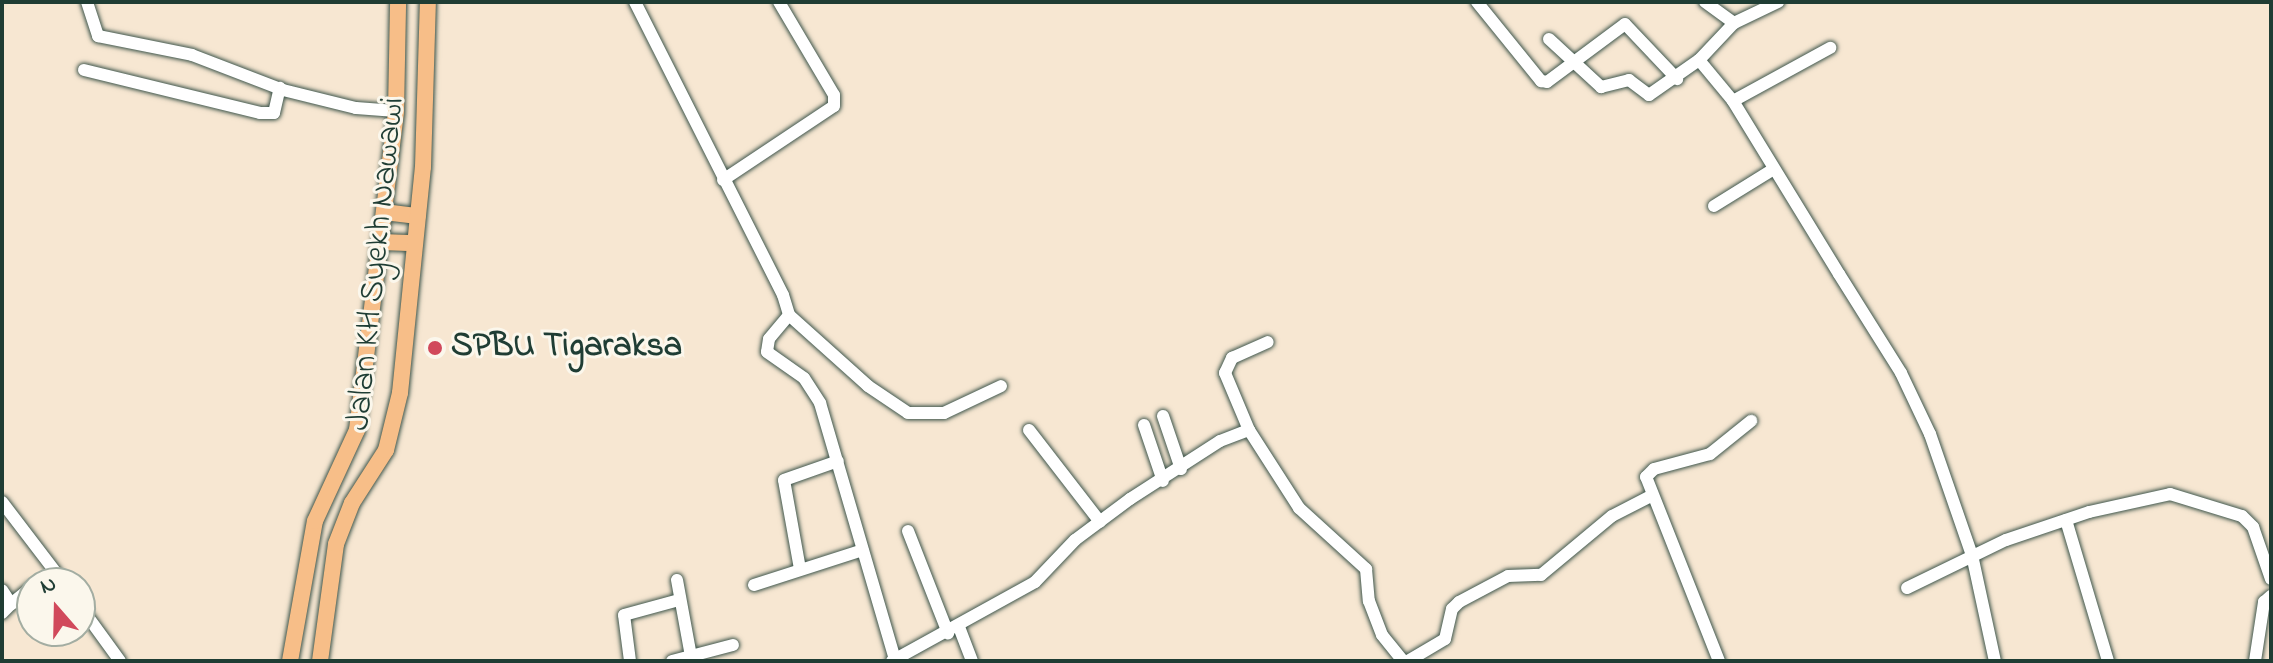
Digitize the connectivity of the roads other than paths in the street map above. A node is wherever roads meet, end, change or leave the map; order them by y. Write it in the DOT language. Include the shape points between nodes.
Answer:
graph roads {
  1 [pos="87,2"];
  2 [pos="398,2"];
  3 [pos="428,2"];
  4 [pos="635,2"];
  5 [pos="779,2"];
  6 [pos="1477,2"];
  7 [pos="1705,2"];
  8 [pos="1778,2"];
  9 [pos="1734,23"];
  10 [pos="1549,39"];
  11 [pos="1830,48"];
  12 [pos="1699,60"];
  13 [pos="1572,63"];
  14 [pos="84,70"];
  15 [pos="1677,79"];
  16 [pos="280,88"];
  17 [pos="1733,101"];
  18 [pos="396,111"];
  19 [pos="1774,169"];
  20 [pos="723,180"];
  21 [pos="1714,206"];
  22 [pos="384,212"];
  23 [pos="418,216"];
  24 [pos="381,242"];
  25 [pos="415,243"];
  26 [pos="789,315"];
  27 [pos="1268,342"];
  28 [pos="1001,386"];
  29 [pos="1163,416"];
  30 [pos="1751,421"];
  31 [pos="1144,425"];
  32 [pos="1029,430"];
  33 [pos="1249,430"];
  34 [pos="838,461"];
  35 [pos="1181,469"];
  36 [pos="1163,481"];
  37 [pos="1651,496"];
  38 [pos="2,502"];
  39 [pos="2066,520"];
  40 [pos="1100,522"];
  41 [pos="908,531"];
  42 [pos="863,550"];
  43 [pos="1972,555"];
  44 [pos="52,567"];
  45 [pos="800,569"];
  46 [pos="2271,579"];
  47 [pos="677,580"];
  48 [pos="754,585"];
  49 [pos="1907,588"];
  50 [pos="2,590"];
  51 [pos="2271,596"];
  52 [pos="679,600"];
  53 [pos="6,609"];
  54 [pos="96,628"];
  55 [pos="953,630"];
  56 [pos="733,645"];
  57 [pos="691,656"];
  58 [pos="894,660"];
  59 [pos="120,661"];
  60 [pos="290,661"];
  61 [pos="320,661"];
  62 [pos="630,661"];
  63 [pos="672,661"];
  64 [pos="972,661"];
  65 [pos="1402,661"];
  66 [pos="1719,661"];
  67 [pos="1995,661"];
  68 [pos="2108,661"];
  69 [pos="2255,661"];
  1 -- 16 [label="street" via="98,36 192,55"];
  2 -- 18 [label="main road, Jalan KH Syekh Nawawi"];
  3 -- 23 [label="main road, Jalan KH Syekh Nawawi"];
  4 -- 20 [label="street"];
  5 -- 20 [label="street" via="834,95 834,106"];
  6 -- 13 [label="street" via="1541,81"];
  7 -- 9 [label="street"];
  8 -- 9 [label="street"];
  9 -- 12 [label="street"];
  10 -- 13 [label="street"];
  11 -- 17 [label="street"];
  12 -- 15 [label="street"];
  12 -- 17 [label="street"];
  13 -- 15 [label="street" via="1601,87 1629,80 1649,95"];
  13 -- 15 [label="street" via="1625,24"];
  14 -- 16 [label="street" via="260,113 274,113"];
  16 -- 18 [label="street" via="356,108"];
  17 -- 19 [label="street"];
  18 -- 22 [label="main road, Jalan KH Syekh Nawawi"];
  19 -- 21 [label="street"];
  19 -- 43 [label="street" via="1901,373 1930,434"];
  20 -- 26 [label="street"];
  22 -- 23 [label="main road"];
  22 -- 24 [label="main road, Jalan KH Syekh Nawawi"];
  23 -- 25 [label="main road, Jalan KH Syekh Nawawi"];
  24 -- 25 [label="main road"];
  24 -- 60 [label="main road, Jalan KH Syekh Nawawi" via="357,430 315,521"];
  25 -- 61 [label="main road, Jalan KH Syekh Nawawi" via="391,433 379,468 342,522"];
  26 -- 28 [label="street" via="868,386 908,413 944,413"];
  26 -- 34 [label="street" via="769,339 767,352 813,388"];
  27 -- 33 [label="street" via="1232,358 1225,373"];
  29 -- 35 [label="street"];
  30 -- 37 [label="street" via="1710,454 1649,472 1645,483"];
  31 -- 36 [label="street"];
  32 -- 40 [label="street"];
  33 -- 35 [label="street" via="1220,441"];
  33 -- 65 [label="street" via="1299,508 1366,569 1369,601"];
  34 -- 42 [label="street"];
  34 -- 45 [label="street" via="784,480"];
  35 -- 36 [label="street"];
  36 -- 40 [label="street"];
  37 -- 65 [label="street" via="1612,516 1541,575 1508,576 1459,602 1452,609 1445,639"];
  37 -- 66 [label="street"];
  38 -- 44 [label="street"];
  39 -- 43 [label="street"];
  39 -- 46 [label="street" via="2158,495 2218,506 2253,527"];
  39 -- 68 [label="street"];
  40 -- 55 [label="street" via="1035,582"];
  41 -- 55 [label="street"];
  42 -- 45 [label="street"];
  42 -- 58 [label="street"];
  43 -- 49 [label="street"];
  43 -- 67 [label="street"];
  45 -- 48 [label="street"];
  47 -- 52 [label="street"];
  50 -- 53 [label="street"];
  51 -- 69 [label="street" via="2264,602"];
  52 -- 57 [label="street"];
  52 -- 62 [label="street" via="624,615"];
  54 -- 59 [label="street"];
  55 -- 58 [label="street"];
  55 -- 64 [label="street"];
  56 -- 57 [label="street"];
  57 -- 63 [label="street"];
}
